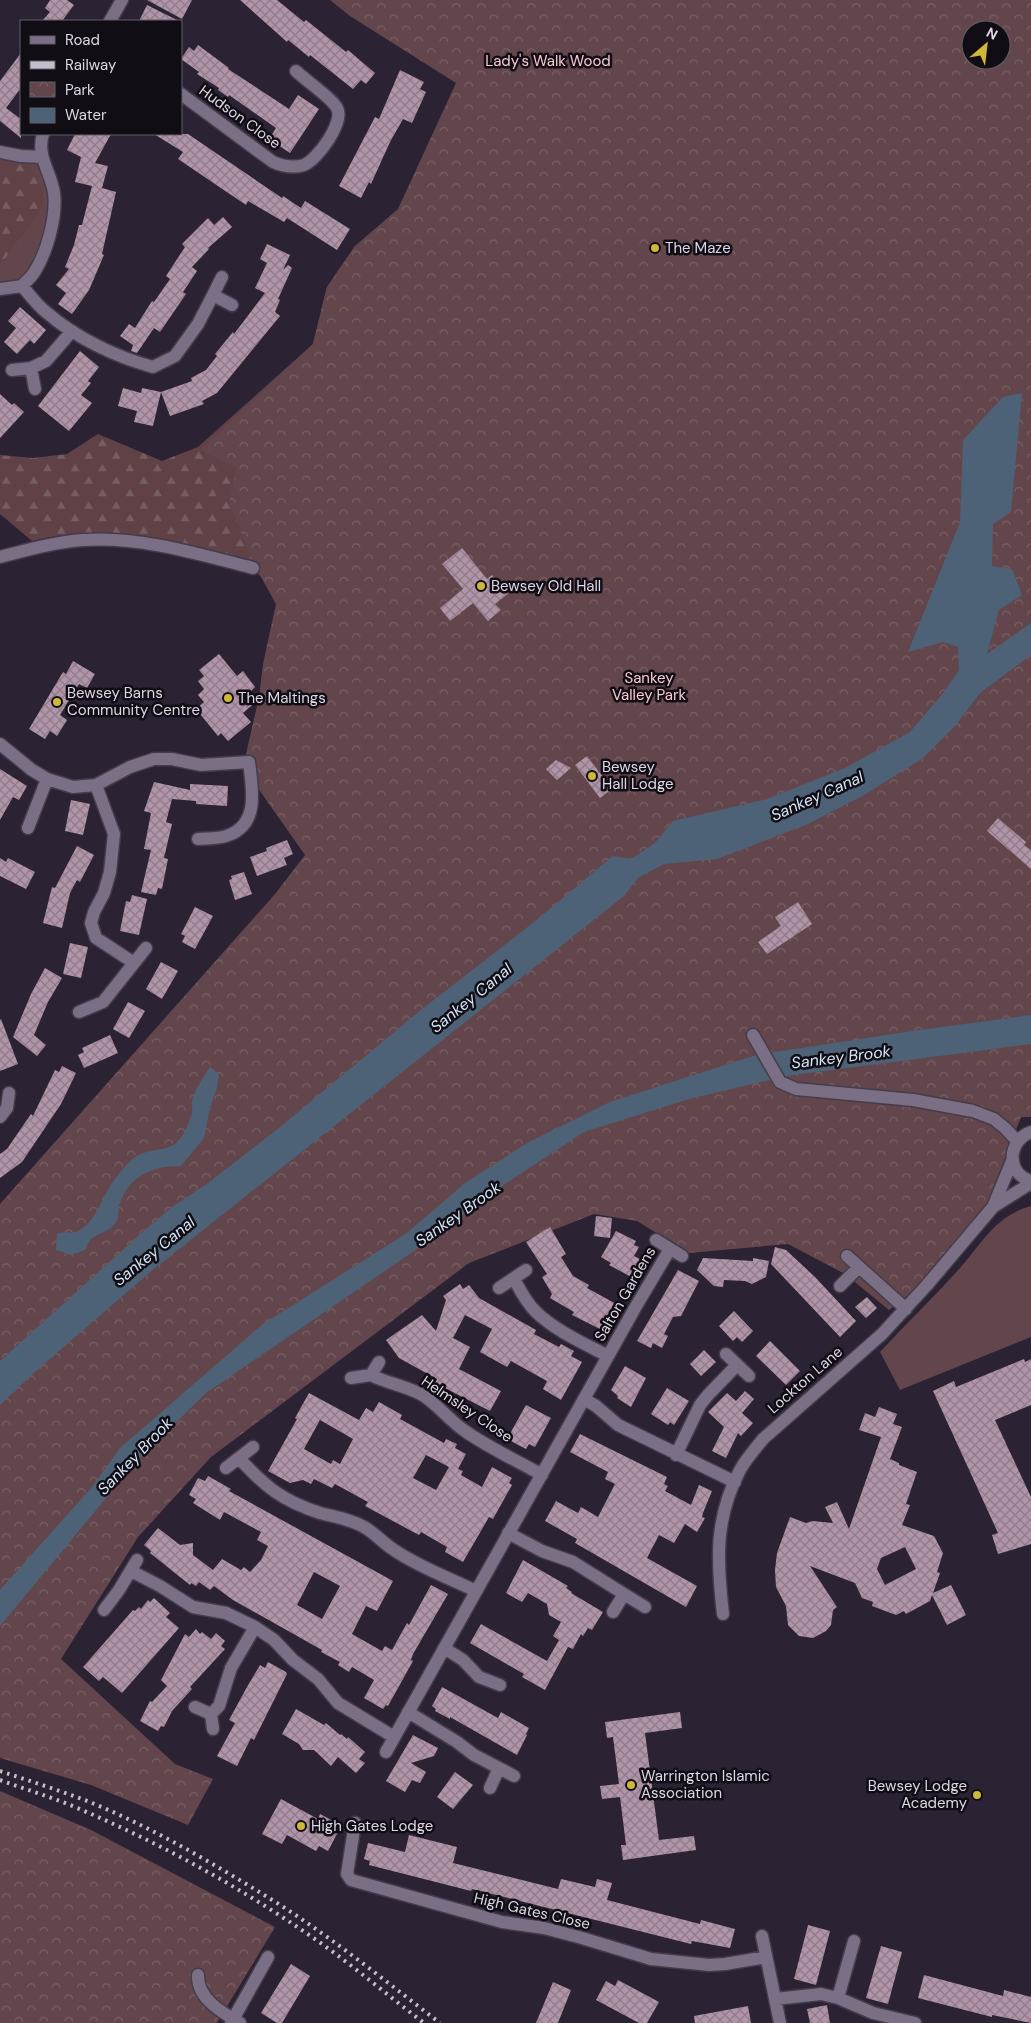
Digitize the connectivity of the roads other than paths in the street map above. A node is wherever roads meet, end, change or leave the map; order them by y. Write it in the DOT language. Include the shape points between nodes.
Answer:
graph roads {
  1 [pos="122,0"];
  2 [pos="111,20"];
  3 [pos="296,71"];
  4 [pos="182,95"];
  5 [pos="43,135"];
  6 [pos="0,152"];
  7 [pos="42,157"];
  8 [pos="222,277"];
  9 [pos="22,286"];
  10 [pos="0,289"];
  11 [pos="213,295"];
  12 [pos="232,305"];
  13 [pos="72,331"];
  14 [pos="31,368"];
  15 [pos="12,370"];
  16 [pos="35,389"];
  17 [pos="0,557"];
  18 [pos="253,568"];
  19 [pos="0,744"];
  20 [pos="47,779"];
  21 [pos="96,785"];
  22 [pos="28,828"];
  23 [pos="198,839"];
  24 [pos="146,948"];
  25 [pos="134,963"];
  26 [pos="79,1012"];
  27 [pos="753,1035"];
  28 [pos="9,1093"];
  29 [pos="0,1117"];
  30 [pos="1031,1132"];
  31 [pos="1017,1141"];
  32 [pos="1012,1161"];
  33 [pos="1031,1182"];
  34 [pos="992,1207"];
  35 [pos="656,1240"];
  36 [pos="670,1249"];
  37 [pos="682,1256"];
  38 [pos="846,1256"];
  39 [pos="859,1267"];
  40 [pos="526,1270"];
  41 [pos="514,1279"];
  42 [pos="840,1286"];
  43 [pos="499,1288"];
  44 [pos="906,1309"];
  45 [pos="726,1354"];
  46 [pos="608,1356"];
  47 [pos="380,1362"];
  48 [pos="737,1365"];
  49 [pos="371,1375"];
  50 [pos="749,1376"];
  51 [pos="351,1378"];
  52 [pos="584,1399"];
  53 [pos="253,1447"];
  54 [pos="676,1455"];
  55 [pos="239,1458"];
  56 [pos="226,1468"];
  57 [pos="542,1475"];
  58 [pos="735,1482"];
  59 [pos="508,1533"];
  60 [pos="476,1591"];
  61 [pos="624,1594"];
  62 [pos="645,1607"];
  63 [pos="104,1610"];
  64 [pos="613,1612"];
  65 [pos="723,1614"];
  66 [pos="255,1627"];
  67 [pos="444,1648"];
  68 [pos="500,1685"];
  69 [pos="195,1707"];
  70 [pos="408,1712"];
  71 [pos="211,1714"];
  72 [pos="212,1729"];
  73 [pos="394,1738"];
  74 [pos="386,1752"];
  75 [pos="499,1768"];
  76 [pos="514,1776"];
  77 [pos="490,1788"];
  78 [pos="355,1823"];
  79 [pos="762,1936"];
  80 [pos="854,1941"];
  81 [pos="766,1956"];
  82 [pos="268,1958"];
  83 [pos="198,1975"];
  84 [pos="838,1998"];
  85 [pos="775,1999"];
  86 [pos="235,2022"];
  87 [pos="780,2023"];
  88 [pos="915,2023"];
  1 -- 2 [label="street"];
  3 -- 4 [label="street, Hudson Close" via="331,101 339,114 321,151 304,165 287,166 273,162"];
  5 -- 7 [label="street"];
  6 -- 7 [label="street"];
  7 -- 9 [label="street" via="54,192 54,217 35,271"];
  8 -- 11 [label="street"];
  9 -- 10 [label="street"];
  9 -- 13 [label="street" via="45,312"];
  11 -- 12 [label="street"];
  11 -- 13 [label="street" via="198,324 174,356 154,367 128,360"];
  13 -- 14 [label="street" via="46,360"];
  14 -- 15 [label="street"];
  14 -- 16 [label="street"];
  17 -- 18 [label="street" via="40,546 84,540 142,543"];
  19 -- 20 [label="street"];
  20 -- 21 [label="street" via="73,787"];
  20 -- 22 [label="street"];
  21 -- 23 [label="street" via="130,767 154,759 201,765 249,762 253,803 246,823 229,835"];
  21 -- 25 [label="street" via="114,834 110,872 91,923 96,938"];
  24 -- 25 [label="street"];
  25 -- 26 [label="street" via="103,1002"];
  27 -- 31 [label="street" via="780,1082 796,1090 913,1100 973,1111 994,1119"];
  28 -- 29 [label="street" via="7,1108"];
  30 -- 31 [label="street"];
  31 -- 32 [label="street, Lockton Lane"];
  32 -- 33 [label="street" via="1020,1175"];
  32 -- 34 [label="street, Lockton Lane"];
  33 -- 34 [label="street, Lockton Lane"];
  34 -- 44 [label="street, Lockton Lane"];
  35 -- 36 [label="street, Salton Gardens"];
  36 -- 37 [label="street, Salton Gardens"];
  36 -- 46 [label="street, Salton Gardens"];
  38 -- 39 [label="street"];
  39 -- 42 [label="street"];
  39 -- 44 [label="street"];
  40 -- 41 [label="street"];
  41 -- 43 [label="street"];
  41 -- 46 [label="street" via="536,1312"];
  44 -- 58 [label="street, Lockton Lane" via="763,1439"];
  45 -- 48 [label="street"];
  46 -- 52 [label="street"];
  47 -- 49 [label="street"];
  48 -- 50 [label="street"];
  48 -- 54 [label="street" via="700,1405"];
  49 -- 51 [label="street"];
  49 -- 57 [label="street, Helmsley Close" via="425,1397 463,1429"];
  52 -- 54 [label="street" via="618,1426"];
  52 -- 57 [label="street"];
  53 -- 55 [label="street"];
  54 -- 58 [label="street"];
  55 -- 56 [label="street"];
  55 -- 60 [label="street" via="277,1495 298,1505 352,1521 415,1563"];
  57 -- 59 [label="street"];
  58 -- 65 [label="street, Lockton Lane" via="719,1534 718,1568"];
  59 -- 60 [label="street"];
  59 -- 61 [label="street" via="542,1551 573,1562"];
  60 -- 67 [label="street"];
  61 -- 62 [label="street"];
  61 -- 64 [label="street"];
  63 -- 66 [label="street" via="134,1565 194,1607 226,1612"];
  66 -- 71 [label="street" via="231,1668 219,1706"];
  66 -- 73 [label="street" via="318,1679 338,1703"];
  67 -- 68 [label="street" via="464,1660 479,1677"];
  67 -- 70 [label="street"];
  69 -- 71 [label="street"];
  70 -- 73 [label="street"];
  70 -- 75 [label="street"];
  71 -- 72 [label="street"];
  73 -- 74 [label="street"];
  75 -- 76 [label="street"];
  75 -- 77 [label="street"];
  78 -- 81 [label="street, High Gates Close" via="346,1874 351,1880 502,1922 582,1938 651,1959 709,1965"];
  79 -- 81 [label="street"];
  80 -- 84 [label="street"];
  81 -- 85 [label="street"];
  82 -- 86 [label="street"];
  83 -- 86 [label="street" via="200,1990 206,1998"];
  84 -- 85 [label="street" via="821,1994"];
  84 -- 88 [label="street" via="873,2013"];
  85 -- 87 [label="street"];
}
